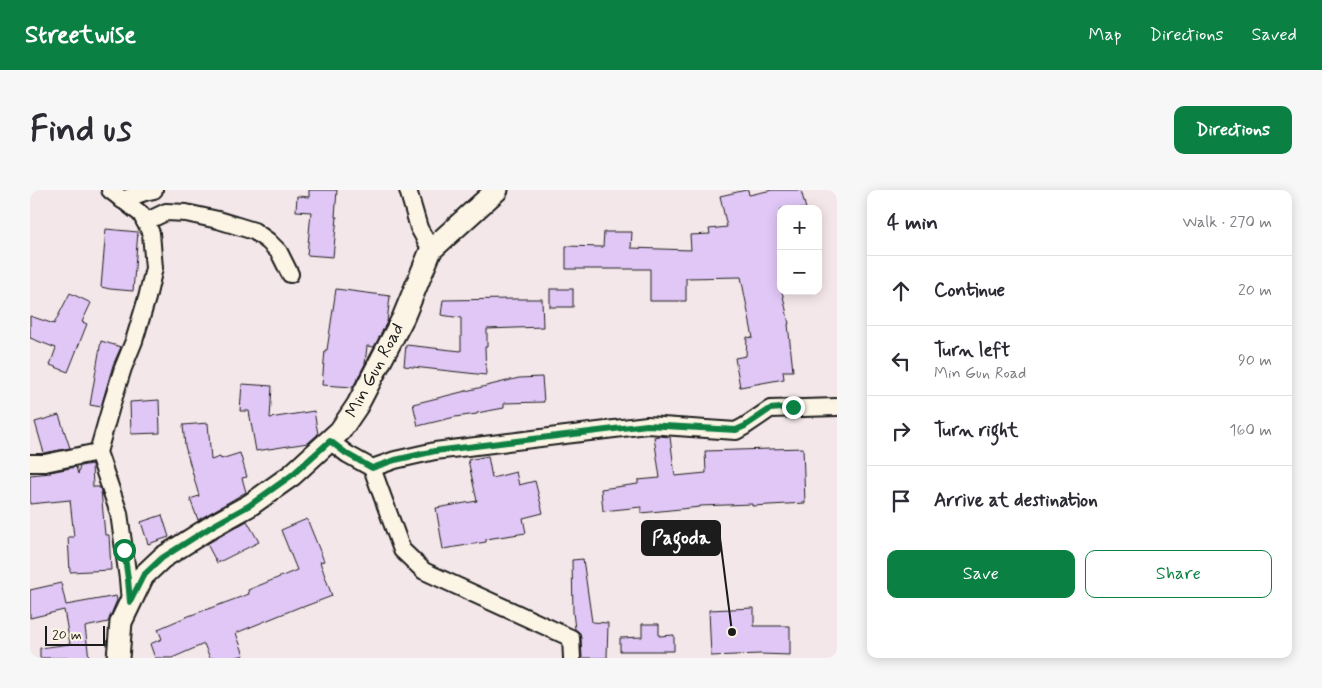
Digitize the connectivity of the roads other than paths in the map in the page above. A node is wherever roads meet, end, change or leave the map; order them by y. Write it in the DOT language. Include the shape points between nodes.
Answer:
graph roads {
  1 [pos="154,190"];
  2 [pos="408,190"];
  3 [pos="497,190"];
  4 [pos="116,195"];
  5 [pos="145,222"];
  6 [pos="431,250"];
  7 [pos="290,274"];
  8 [pos="837,407"];
  9 [pos="330,441"];
  10 [pos="98,452"];
  11 [pos="30,463"];
  12 [pos="372,468"];
  13 [pos="130,602"];
  14 [pos="118,658"];
  15 [pos="572,658"];
  1 -- 4 [label="street"];
  2 -- 6 [label="street" via="419,228"];
  3 -- 6 [label="street, Min Gun Road"];
  4 -- 5 [label="street" via="141,214"];
  5 -- 7 [label="street" via="166,212 186,213 254,231 279,252"];
  5 -- 10 [label="street" via="151,233 154,268"];
  6 -- 9 [label="street, Min Gun Road" via="403,318 358,406"];
  8 -- 12 [label="street" via="770,409 736,430 647,425 435,451"];
  9 -- 12 [label="street"];
  9 -- 13 [label="street, Min Gun Road" via="292,475 250,505 162,558 143,576"];
  10 -- 11 [label="street"];
  10 -- 13 [label="street" via="119,513"];
  12 -- 15 [label="street" via="402,550 424,571 571,638"];
  13 -- 14 [label="street, Min Gun Road" via="122,622"];
}
